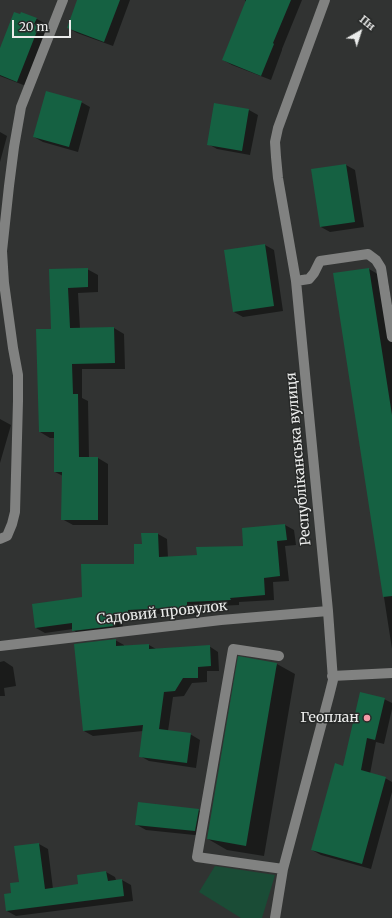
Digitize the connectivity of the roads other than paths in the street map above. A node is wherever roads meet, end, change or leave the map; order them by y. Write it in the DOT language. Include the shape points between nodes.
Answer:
graph roads {
  1 [pos="63,0"];
  2 [pos="325,0"];
  3 [pos="296,281"];
  4 [pos="392,337"];
  5 [pos="0,539"];
  6 [pos="328,611"];
  7 [pos="0,646"];
  8 [pos="279,656"];
  9 [pos="392,673"];
  10 [pos="332,676"];
  11 [pos="283,869"];
  12 [pos="275,918"];
  1 -- 5 [label="street" via="21,107 9,186 2,251 3,277 18,375 18,401 15,512 6,536"];
  2 -- 3 [label="street, Республіканська вулиця" via="275,142 278,178"];
  3 -- 4 [label="street" via="309,279 320,261 368,254 381,268"];
  3 -- 6 [label="street, Республіканська вулиця"];
  6 -- 7 [label="street, Садовий провулок" via="221,620"];
  6 -- 10 [label="street, Республіканська вулиця"];
  8 -- 11 [label="street" via="233,649 197,857"];
  9 -- 10 [label="street"];
  10 -- 11 [label="street, Республіканська вулиця" via="329,696"];
  11 -- 12 [label="street, Республіканська вулиця"];
}
